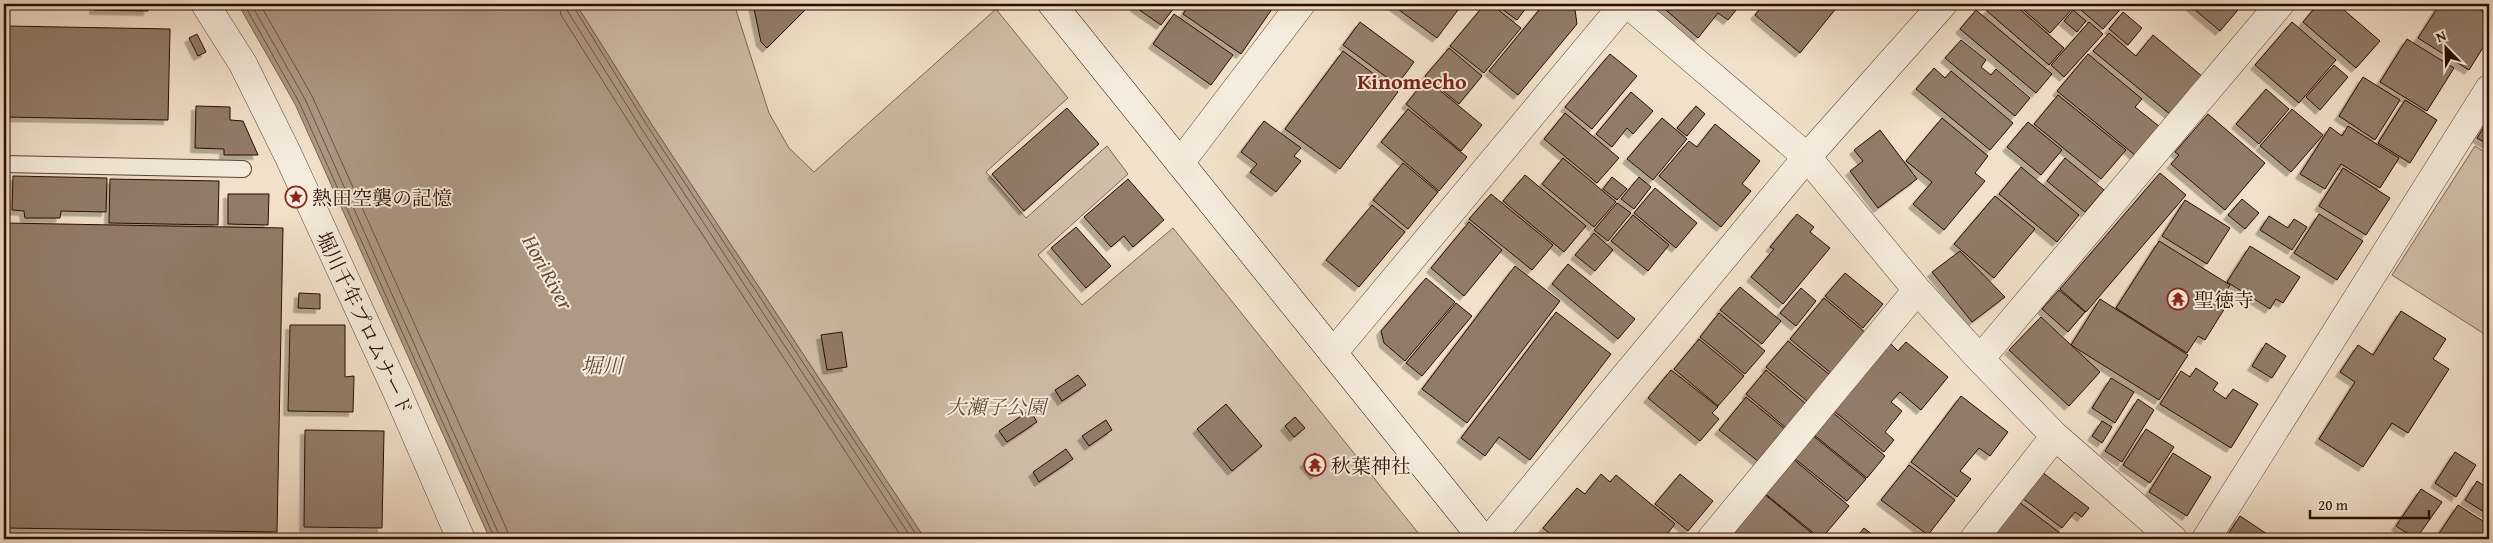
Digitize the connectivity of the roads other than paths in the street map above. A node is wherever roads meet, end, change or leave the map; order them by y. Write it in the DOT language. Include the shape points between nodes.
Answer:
graph roads {
  1 [pos="205,4"];
  2 [pos="1052,4"];
  3 [pos="1301,4"];
  4 [pos="1626,4"];
  5 [pos="1943,4"];
  6 [pos="2280,4"];
  7 [pos="2489,89"];
  8 [pos="1807,157"];
  9 [pos="1180,163"];
  10 [pos="4,164"];
  11 [pos="243,169"];
  12 [pos="1917,290"];
  13 [pos="1333,353"];
  14 [pos="1980,359"];
  15 [pos="2055,436"];
  16 [pos="462,539"];
  17 [pos="1483,539"];
  18 [pos="1490,539"];
  19 [pos="1711,539"];
  20 [pos="1974,539"];
  21 [pos="2173,539"];
  22 [pos="2206,539"];
  1 -- 16 [label="street, 堀川千年プロムナード" via="243,64 288,155"];
  2 -- 9 [label="street"];
  3 -- 9 [label="street"];
  4 -- 8 [label="street"];
  4 -- 13 [label="street"];
  5 -- 8 [label="street"];
  6 -- 14 [label="street"];
  7 -- 22 [label="street"];
  8 -- 12 [label="street"];
  8 -- 18 [label="street"];
  9 -- 13 [label="street"];
  10 -- 11 [label="lane"];
  12 -- 14 [label="street"];
  12 -- 19 [label="street"];
  13 -- 17 [label="street"];
  14 -- 15 [label="street"];
  15 -- 20 [label="street"];
  15 -- 21 [label="street"];
}
